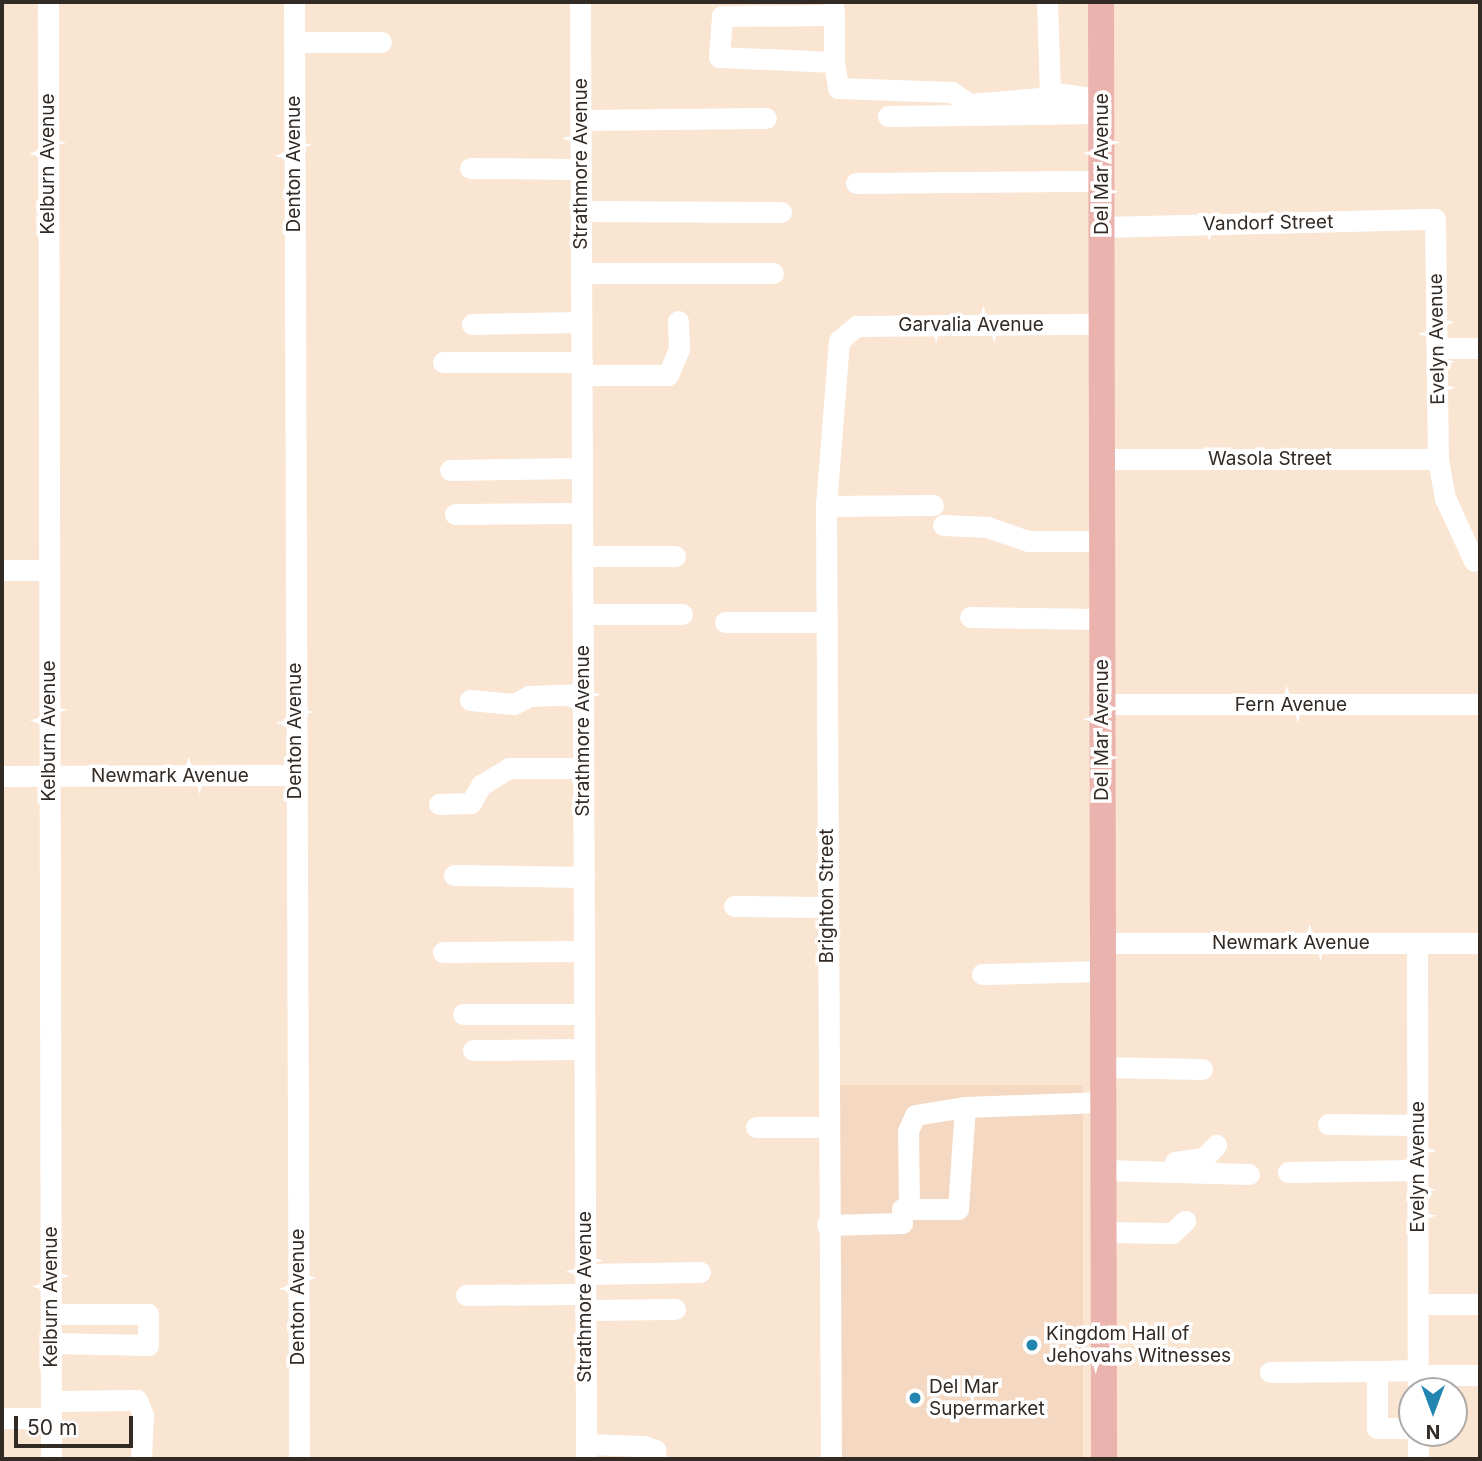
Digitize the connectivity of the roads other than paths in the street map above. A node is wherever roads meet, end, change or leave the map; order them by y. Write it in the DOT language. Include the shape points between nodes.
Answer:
graph roads {
  1 [pos="48,2"];
  2 [pos="294,2"];
  3 [pos="580,2"];
  4 [pos="1047,2"];
  5 [pos="1101,2"];
  6 [pos="834,8"];
  7 [pos="294,42"];
  8 [pos="381,42"];
  9 [pos="834,62"];
  10 [pos="1053,97"];
  11 [pos="1101,106"];
  12 [pos="888,116"];
  13 [pos="766,118"];
  14 [pos="580,120"];
  15 [pos="470,169"];
  16 [pos="581,169"];
  17 [pos="1103,181"];
  18 [pos="856,183"];
  19 [pos="581,211"];
  20 [pos="781,212"];
  21 [pos="1435,219"];
  22 [pos="1102,227"];
  23 [pos="581,273"];
  24 [pos="774,273"];
  25 [pos="678,321"];
  26 [pos="581,322"];
  27 [pos="472,324"];
  28 [pos="1103,324"];
  29 [pos="841,334"];
  30 [pos="1437,348"];
  31 [pos="1480,348"];
  32 [pos="443,362"];
  33 [pos="582,368"];
  34 [pos="1102,459"];
  35 [pos="1438,459"];
  36 [pos="582,468"];
  37 [pos="450,470"];
  38 [pos="933,505"];
  39 [pos="826,506"];
  40 [pos="582,513"];
  41 [pos="455,514"];
  42 [pos="943,525"];
  43 [pos="1101,541"];
  44 [pos="582,556"];
  45 [pos="676,556"];
  46 [pos="1474,561"];
  47 [pos="2,570"];
  48 [pos="49,570"];
  49 [pos="583,614"];
  50 [pos="682,614"];
  51 [pos="970,617"];
  52 [pos="1102,619"];
  53 [pos="725,622"];
  54 [pos="826,622"];
  55 [pos="583,694"];
  56 [pos="470,700"];
  57 [pos="1102,704"];
  58 [pos="1480,704"];
  59 [pos="583,768"];
  60 [pos="295,775"];
  61 [pos="2,776"];
  62 [pos="49,776"];
  63 [pos="439,804"];
  64 [pos="454,875"];
  65 [pos="584,877"];
  66 [pos="734,906"];
  67 [pos="827,906"];
  68 [pos="1102,943"];
  69 [pos="1417,943"];
  70 [pos="1480,943"];
  71 [pos="584,951"];
  72 [pos="443,952"];
  73 [pos="1102,971"];
  74 [pos="982,974"];
  75 [pos="463,1014"];
  76 [pos="584,1014"];
  77 [pos="584,1049"];
  78 [pos="473,1050"];
  79 [pos="1101,1067"];
  80 [pos="1202,1069"];
  81 [pos="1101,1102"];
  82 [pos="965,1107"];
  83 [pos="1328,1124"];
  84 [pos="1418,1125"];
  85 [pos="756,1127"];
  86 [pos="827,1127"];
  87 [pos="1216,1145"];
  88 [pos="1102,1166"];
  89 [pos="1418,1170"];
  90 [pos="1288,1172"];
  91 [pos="1249,1174"];
  92 [pos="909,1209"];
  93 [pos="1185,1221"];
  94 [pos="827,1225"];
  95 [pos="1102,1232"];
  96 [pos="700,1272"];
  97 [pos="585,1293"];
  98 [pos="466,1295"];
  99 [pos="1418,1304"];
  100 [pos="1480,1304"];
  101 [pos="675,1310"];
  102 [pos="51,1314"];
  103 [pos="52,1343"];
  104 [pos="1270,1371"];
  105 [pos="1377,1371"];
  106 [pos="1480,1375"];
  107 [pos="1408,1377"];
  108 [pos="1418,1377"];
  109 [pos="1449,1377"];
  110 [pos="51,1409"];
  111 [pos="2,1418"];
  112 [pos="1398,1428"];
  113 [pos="586,1452"];
  114 [pos="51,1459"];
  115 [pos="142,1459"];
  116 [pos="299,1459"];
  117 [pos="656,1459"];
  118 [pos="831,1459"];
  119 [pos="1104,1459"];
  1 -- 48 [label="street, Kelburn Avenue"];
  2 -- 7 [label="street, Denton Avenue"];
  3 -- 14 [label="street, Strathmore Avenue"];
  4 -- 10 [label="street"];
  5 -- 11 [label="main road, Del Mar Avenue"];
  6 -- 9 [label="street"];
  6 -- 9 [label="street" via="722,16 719,57"];
  7 -- 8 [label="street"];
  7 -- 60 [label="street, Denton Avenue"];
  9 -- 10 [label="street" via="838,88 952,92 970,104"];
  10 -- 11 [label="street"];
  11 -- 12 [label="street"];
  11 -- 17 [label="main road, Del Mar Avenue"];
  13 -- 14 [label="street"];
  14 -- 16 [label="street, Strathmore Avenue"];
  15 -- 16 [label="street"];
  16 -- 19 [label="street, Strathmore Avenue"];
  17 -- 18 [label="street"];
  17 -- 22 [label="main road, Del Mar Avenue"];
  19 -- 20 [label="street"];
  19 -- 23 [label="street, Strathmore Avenue"];
  21 -- 22 [label="street, Vandorf Street"];
  21 -- 30 [label="street, Evelyn Avenue"];
  22 -- 28 [label="main road, Del Mar Avenue"];
  23 -- 24 [label="street"];
  23 -- 26 [label="street, Strathmore Avenue"];
  25 -- 33 [label="street" via="679,349 668,375"];
  26 -- 27 [label="street"];
  26 -- 33 [label="street, Strathmore Avenue"];
  28 -- 29 [label="street, Garvalia Avenue" via="856,326"];
  28 -- 34 [label="main road, Del Mar Avenue"];
  29 -- 39 [label="street, Brighton Street"];
  30 -- 31 [label="street"];
  30 -- 35 [label="street, Evelyn Avenue"];
  32 -- 33 [label="street"];
  33 -- 36 [label="street, Strathmore Avenue"];
  34 -- 35 [label="street, Wasola Street"];
  34 -- 43 [label="main road, Del Mar Avenue"];
  35 -- 46 [label="street, Evelyn Avenue" via="1446,498"];
  36 -- 37 [label="street"];
  36 -- 40 [label="street, Strathmore Avenue"];
  38 -- 39 [label="street"];
  39 -- 54 [label="street, Brighton Street"];
  40 -- 41 [label="street"];
  40 -- 44 [label="street, Strathmore Avenue"];
  42 -- 43 [label="street" via="987,527 1028,541"];
  43 -- 52 [label="main road, Del Mar Avenue"];
  44 -- 45 [label="street"];
  44 -- 49 [label="street, Strathmore Avenue"];
  47 -- 48 [label="street"];
  48 -- 62 [label="street, Kelburn Avenue"];
  49 -- 50 [label="street"];
  49 -- 55 [label="street, Strathmore Avenue"];
  51 -- 52 [label="street"];
  52 -- 57 [label="main road, Del Mar Avenue"];
  53 -- 54 [label="street"];
  54 -- 67 [label="street, Brighton Street"];
  55 -- 56 [label="street" via="529,696 514,704"];
  55 -- 59 [label="street, Strathmore Avenue"];
  57 -- 58 [label="street, Fern Avenue"];
  57 -- 68 [label="main road, Del Mar Avenue"];
  59 -- 63 [label="street" via="509,768 481,785 471,803"];
  59 -- 65 [label="street, Strathmore Avenue"];
  60 -- 62 [label="street, Newmark Avenue"];
  60 -- 116 [label="street, Denton Avenue"];
  61 -- 62 [label="street, Newmark Avenue"];
  62 -- 102 [label="street, Kelburn Avenue"];
  64 -- 65 [label="street"];
  65 -- 71 [label="street, Strathmore Avenue"];
  66 -- 67 [label="street"];
  67 -- 86 [label="street, Brighton Street"];
  68 -- 69 [label="street, Newmark Avenue"];
  68 -- 73 [label="main road, Del Mar Avenue"];
  69 -- 70 [label="street, Newmark Avenue"];
  69 -- 84 [label="street, Evelyn Avenue"];
  71 -- 72 [label="street"];
  71 -- 76 [label="street, Strathmore Avenue"];
  73 -- 74 [label="street"];
  73 -- 79 [label="main road, Del Mar Avenue"];
  75 -- 76 [label="street"];
  76 -- 77 [label="street, Strathmore Avenue"];
  77 -- 78 [label="street"];
  77 -- 97 [label="street, Strathmore Avenue"];
  79 -- 80 [label="street"];
  79 -- 81 [label="main road, Del Mar Avenue"];
  81 -- 82 [label="street"];
  81 -- 88 [label="main road, Del Mar Avenue"];
  82 -- 92 [label="street" via="915,1115 908,1131"];
  82 -- 92 [label="street" via="958,1209"];
  83 -- 84 [label="street"];
  84 -- 89 [label="street, Evelyn Avenue"];
  85 -- 86 [label="street"];
  86 -- 94 [label="street, Brighton Street"];
  87 -- 88 [label="street" via="1204,1158 1191,1161"];
  88 -- 91 [label="street"];
  88 -- 95 [label="main road, Del Mar Avenue"];
  89 -- 90 [label="street"];
  89 -- 99 [label="street, Evelyn Avenue"];
  92 -- 94 [label="street" via="902,1209 902,1223"];
  93 -- 95 [label="street" via="1172,1233"];
  94 -- 118 [label="street, Brighton Street"];
  95 -- 119 [label="main road, Del Mar Avenue"];
  96 -- 97 [label="street"];
  97 -- 98 [label="street"];
  97 -- 101 [label="street"];
  97 -- 113 [label="street, Strathmore Avenue"];
  99 -- 100 [label="street"];
  99 -- 108 [label="street, Evelyn Avenue"];
  102 -- 103 [label="street, Kelburn Avenue"];
  102 -- 103 [label="street" via="148,1314 148,1345"];
  103 -- 110 [label="street, Kelburn Avenue"];
  104 -- 105 [label="street"];
  105 -- 107 [label="street"];
  105 -- 112 [label="street" via="1377,1428"];
  106 -- 109 [label="street"];
  110 -- 111 [label="street"];
  110 -- 114 [label="street, Kelburn Avenue"];
  110 -- 115 [label="street" via="137,1400"];
  113 -- 117 [label="street" via="643,1446 655,1450"];
}
